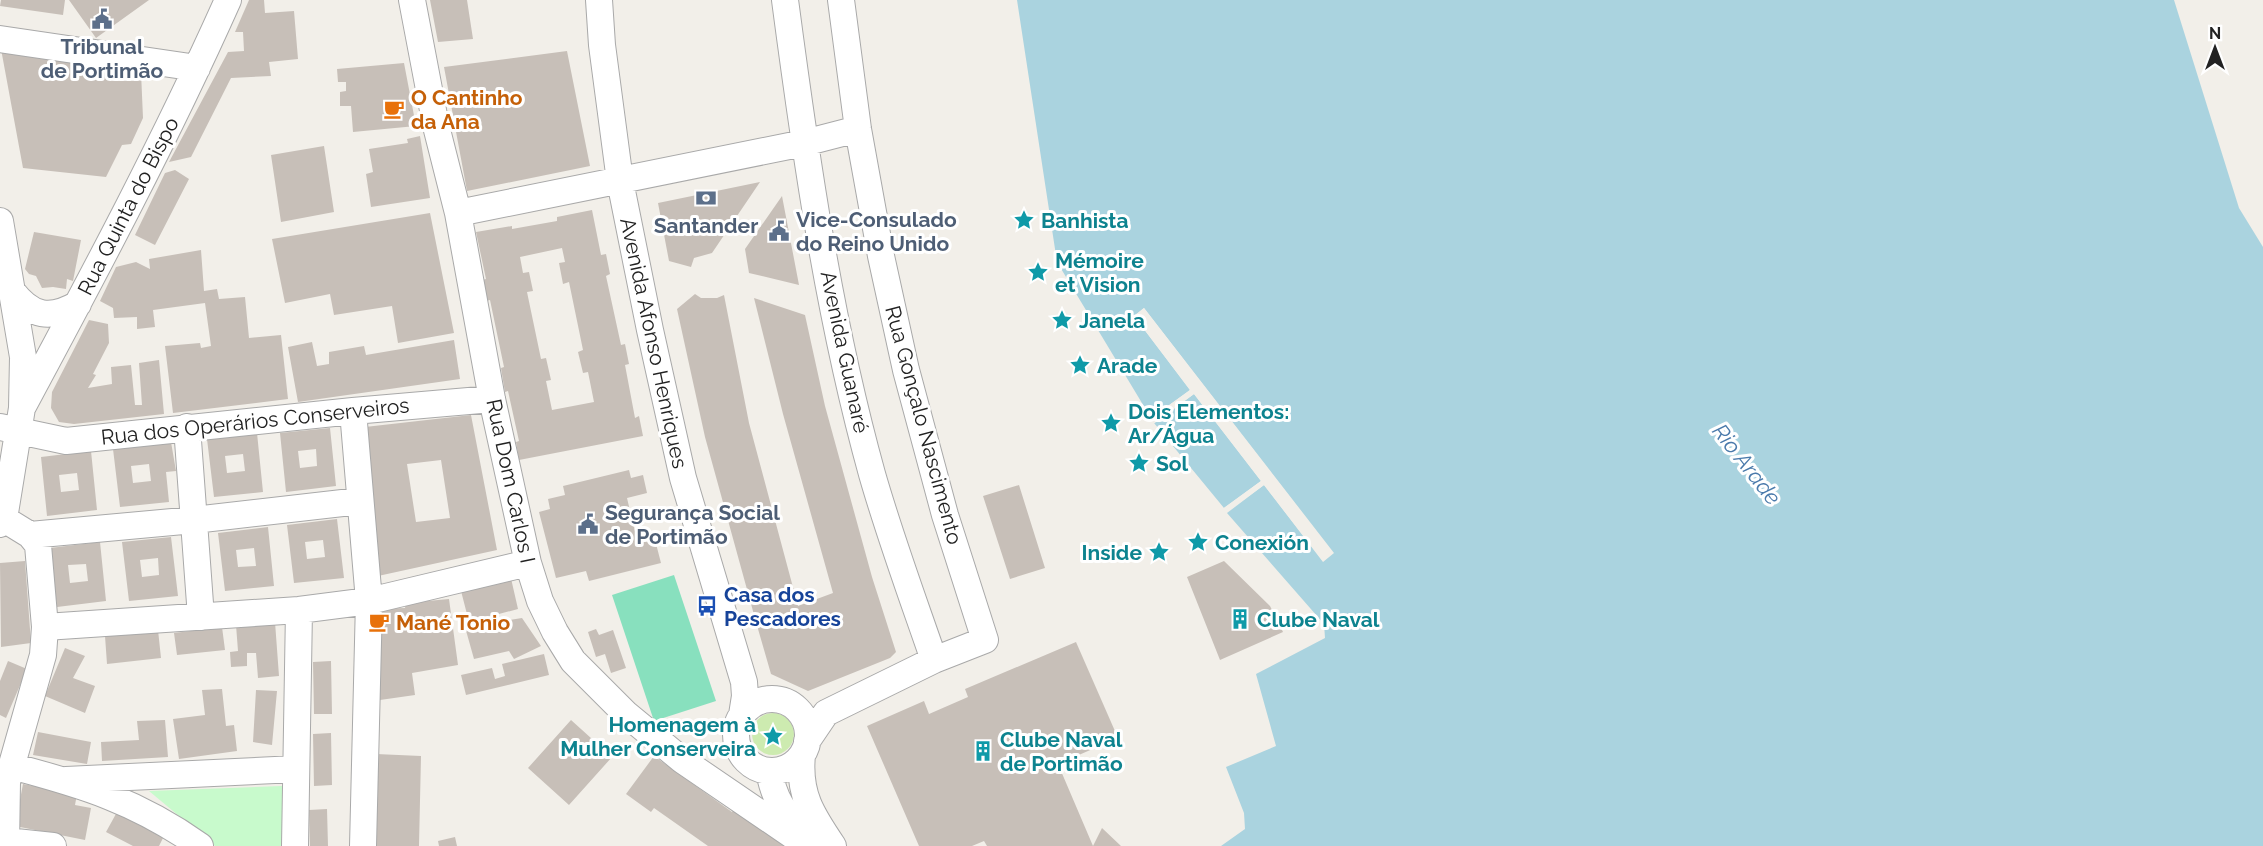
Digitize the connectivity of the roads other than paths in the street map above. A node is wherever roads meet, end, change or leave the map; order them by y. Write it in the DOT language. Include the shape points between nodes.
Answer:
graph roads {
  1 [pos="228,0"];
  2 [pos="412,0"];
  3 [pos="599,0"];
  4 [pos="785,0"];
  5 [pos="841,0"];
  6 [pos="0,39"];
  7 [pos="197,68"];
  8 [pos="858,129"];
  9 [pos="804,143"];
  10 [pos="620,181"];
  11 [pos="458,213"];
  12 [pos="0,221"];
  13 [pos="12,291"];
  14 [pos="78,304"];
  15 [pos="492,399"];
  16 [pos="353,411"];
  17 [pos="14,422"];
  18 [pos="187,427"];
  19 [pos="360,501"];
  20 [pos="194,520"];
  21 [pos="2,521"];
  22 [pos="30,534"];
  23 [pos="528,563"];
  24 [pos="369,601"];
  25 [pos="299,610"];
  26 [pos="201,616"];
  27 [pos="45,627"];
  28 [pos="934,660"];
  29 [pos="742,715"];
  30 [pos="805,748"];
  31 [pos="682,760"];
  32 [pos="11,766"];
  33 [pos="759,767"];
  34 [pos="297,768"];
  35 [pos="66,780"];
  36 [pos="6,844"];
  37 [pos="52,846"];
  38 [pos="200,846"];
  39 [pos="295,846"];
  40 [pos="363,846"];
  41 [pos="808,846"];
  42 [pos="816,846"];
  43 [pos="833,846"];
  1 -- 7 [label="street, Rua Quinta do Bispo"];
  2 -- 11 [label="street, Rua Dom Carlos I" via="436,126"];
  3 -- 10 [label="street, Avenida Afonso Henriques"];
  4 -- 9 [label="street, Avenida Guanaré"];
  5 -- 8 [label="street, Rua Gonçalo Nascimento"];
  6 -- 7 [label="street"];
  7 -- 14 [label="street, Rua Quinta do Bispo"];
  8 -- 9 [label="street"];
  8 -- 28 [label="street, Rua Gonçalo Nascimento" via="906,370 945,515 985,640"];
  9 -- 10 [label="street"];
  9 -- 28 [label="street, Avenida Guanaré" via="838,330 873,475"];
  10 -- 11 [label="street"];
  10 -- 29 [label="street, Avenida Afonso Henriques" via="683,478 744,682"];
  11 -- 15 [label="street, Rua Dom Carlos I"];
  12 -- 13 [label="street"];
  13 -- 14 [label="street" via="23,306 35,312 65,312"];
  13 -- 17 [label="street" via="23,357"];
  14 -- 17 [label="street, Rua Quinta do Bispo"];
  15 -- 16 [label="street, Rua dos Operários Conserveiros"];
  15 -- 23 [label="street, Rua Dom Carlos I"];
  16 -- 18 [label="street, Rua dos Operários Conserveiros"];
  16 -- 19 [label="street"];
  17 -- 18 [label="street, Rua dos Operários Conserveiros" via="66,441"];
  17 -- 21 [label="street"];
  18 -- 20 [label="street"];
  19 -- 20 [label="street"];
  19 -- 24 [label="street"];
  20 -- 22 [label="street"];
  20 -- 26 [label="street"];
  21 -- 22 [label="street"];
  22 -- 27 [label="street" via="38,545"];
  23 -- 24 [label="street"];
  23 -- 31 [label="street, Rua Dom Carlos I" via="540,601 573,661"];
  24 -- 25 [label="street"];
  24 -- 40 [label="street"];
  25 -- 26 [label="street"];
  25 -- 34 [label="street"];
  26 -- 27 [label="street"];
  27 -- 32 [label="street" via="43,655"];
  28 -- 30 [label="street, Rua Gonçalo Nascimento" via="826,713"];
  29 -- 30 [label="street" via="759,701 782,700 804,719"];
  29 -- 33 [label="street" via="735,736 739,751"];
  30 -- 33 [label="street" via="784,769"];
  30 -- 43 [label="street" via="800,775 803,794"];
  31 -- 33 [label="street"];
  31 -- 41 [label="street, Rua Dom Carlos I"];
  32 -- 35 [label="street"];
  32 -- 36 [label="street" via="6,796"];
  33 -- 42 [label="street" via="785,815"];
  34 -- 35 [label="street"];
  34 -- 39 [label="street"];
  35 -- 38 [label="street" via="124,801 169,824"];
  36 -- 37 [label="street"];
}
